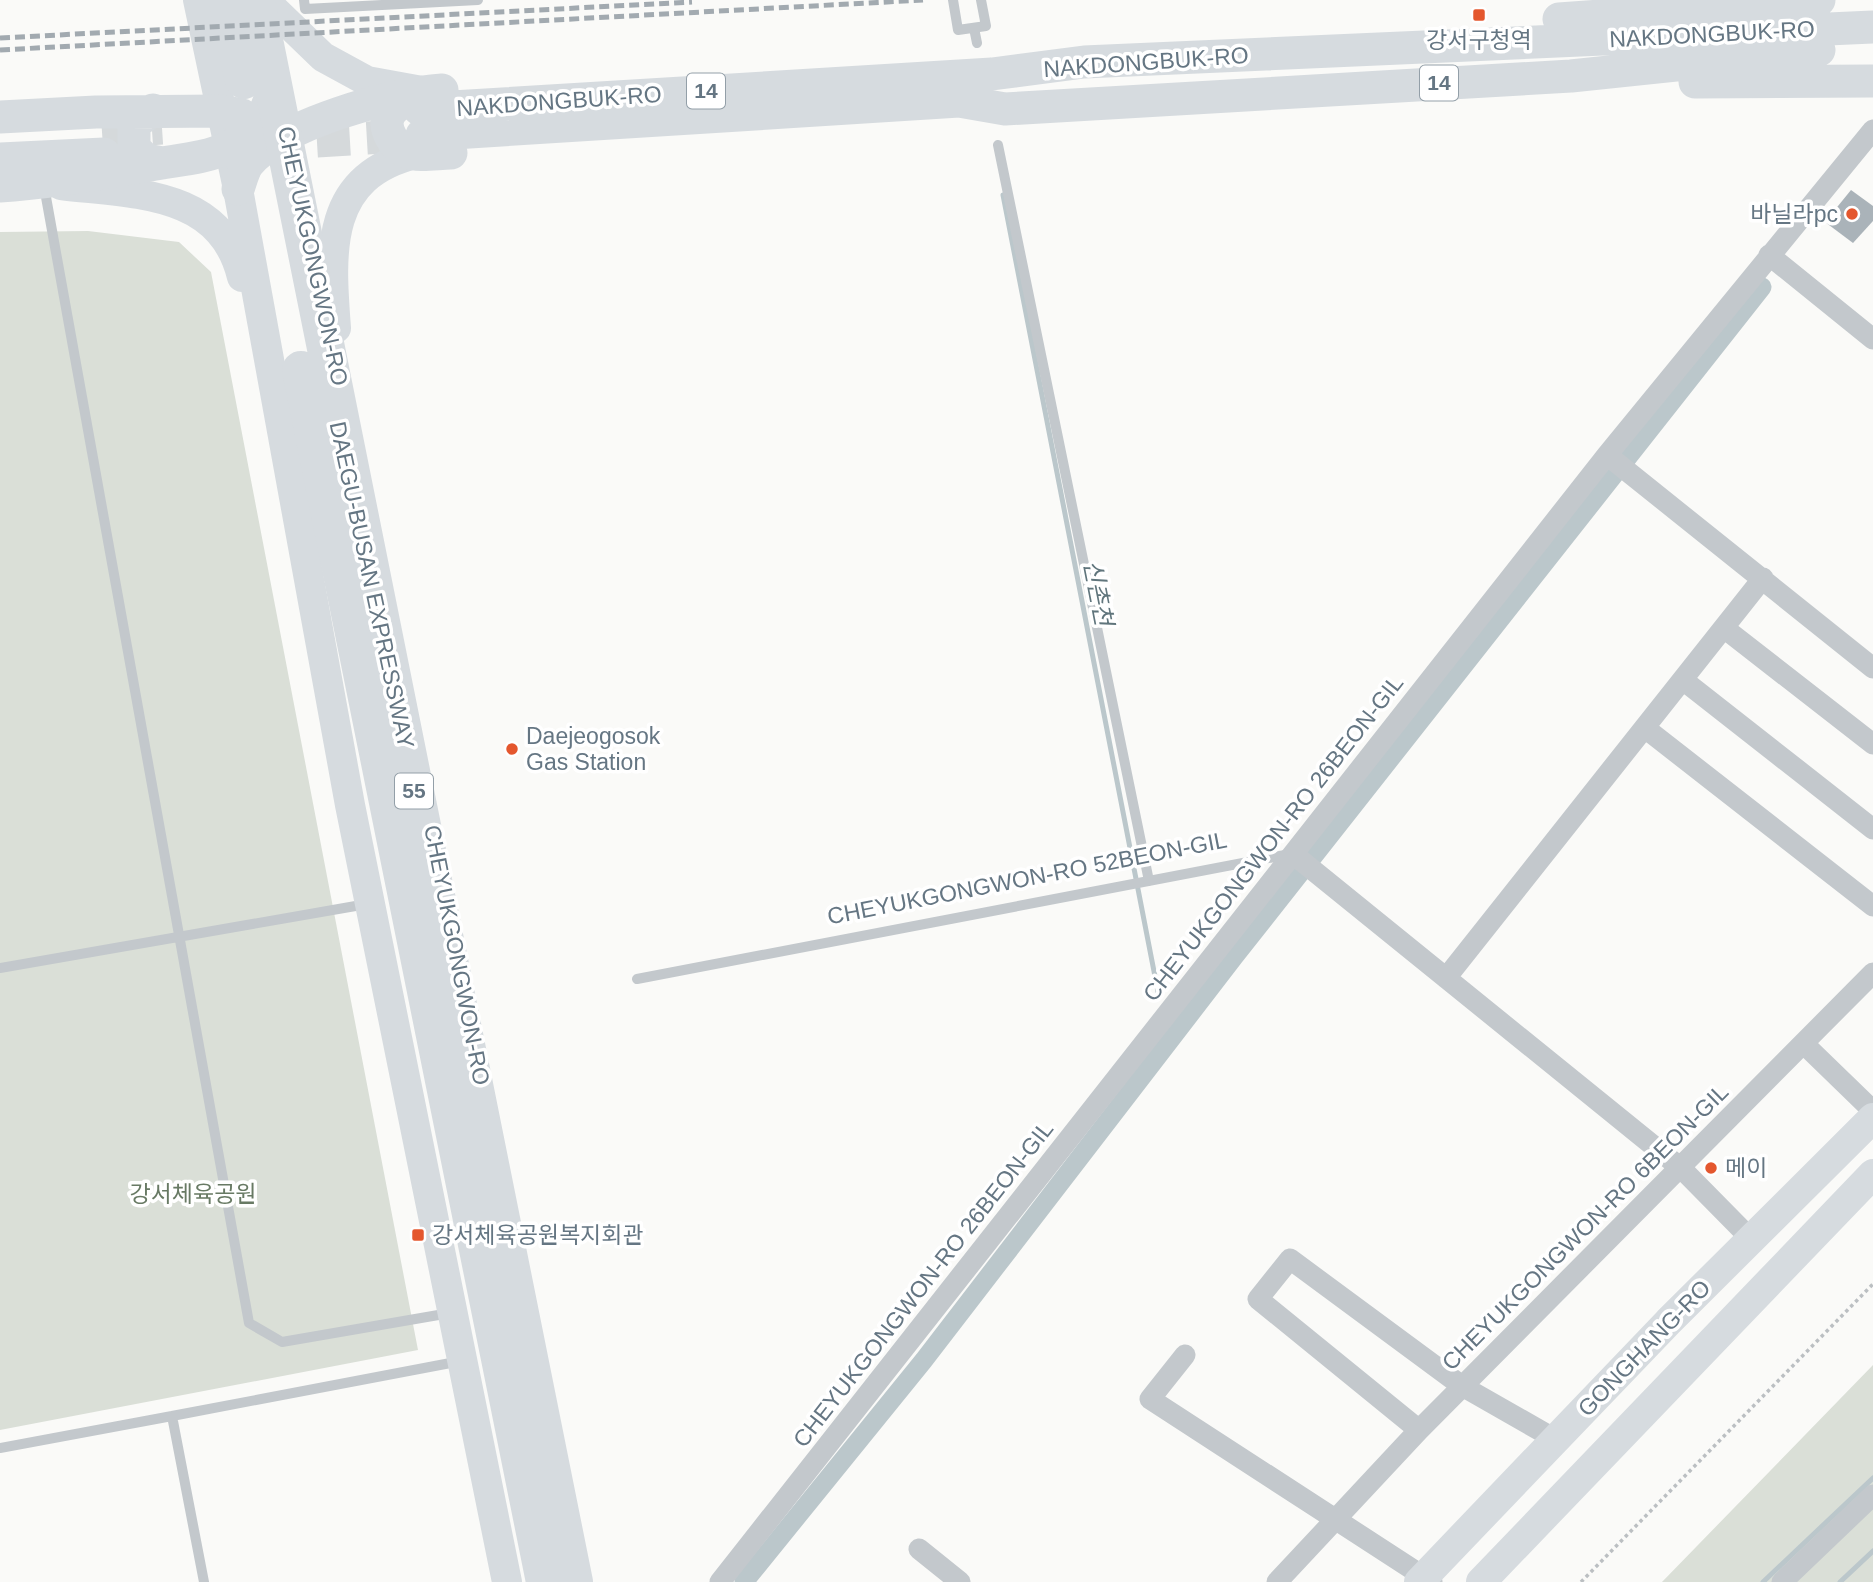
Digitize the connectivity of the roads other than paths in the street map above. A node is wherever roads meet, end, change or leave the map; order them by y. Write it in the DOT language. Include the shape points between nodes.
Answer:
graph roads {
  1 [pos="256,0"];
  2 [pos="263,0"];
  3 [pos="304,0"];
  4 [pos="478,0"];
  5 [pos="953,0"];
  6 [pos="981,0"];
  7 [pos="1819,0"];
  8 [pos="206,5"];
  9 [pos="1680,5"];
  10 [pos="1873,27"];
  11 [pos="974,28"];
  12 [pos="977,43"];
  13 [pos="1873,44"];
  14 [pos="1355,50"];
  15 [pos="272,61"];
  16 [pos="1084,62"];
  17 [pos="1571,75"];
  18 [pos="1873,81"];
  19 [pos="1004,109"];
  20 [pos="164,110"];
  21 [pos="221,111"];
  22 [pos="0,117"];
  23 [pos="420,122"];
  24 [pos="1873,130"];
  25 [pos="273,133"];
  26 [pos="0,136"];
  27 [pos="100,143"];
  28 [pos="998,145"];
  29 [pos="229,147"];
  30 [pos="0,159"];
  31 [pos="163,163"];
  32 [pos="295,175"];
  33 [pos="44,183"];
  34 [pos="0,186"];
  35 [pos="238,189"];
  36 [pos="1769,255"];
  37 [pos="1873,339"];
  38 [pos="342,391"];
  39 [pos="1607,455"];
  40 [pos="286,457"];
  41 [pos="1763,578"];
  42 [pos="1724,628"];
  43 [pos="1873,668"];
  44 [pos="1683,680"];
  45 [pos="1645,728"];
  46 [pos="1873,744"];
  47 [pos="1873,829"];
  48 [pos="1293,854"];
  49 [pos="1149,881"];
  50 [pos="370,903"];
  51 [pos="1873,906"];
  52 [pos="179,937"];
  53 [pos="0,968"];
  54 [pos="1873,973"];
  55 [pos="1446,978"];
  56 [pos="637,979"];
  57 [pos="1804,1044"];
  58 [pos="1873,1111"];
  59 [pos="1873,1118"];
  60 [pos="1682,1169"];
  61 [pos="1873,1174"];
  62 [pos="1751,1239"];
  63 [pos="452,1312"];
  64 [pos="1185,1355"];
  65 [pos="462,1360"];
  66 [pos="1462,1386"];
  67 [pos="172,1416"];
  68 [pos="1419,1430"];
  69 [pos="1555,1439"];
  70 [pos="0,1448"];
  71 [pos="1873,1496"];
  72 [pos="1337,1521"];
  73 [pos="919,1549"];
  74 [pos="1426,1580"];
  75 [pos="204,1582"];
  76 [pos="507,1582"];
  77 [pos="545,1582"];
  78 [pos="574,1582"];
  79 [pos="582,1582"];
  80 [pos="720,1582"];
  81 [pos="960,1582"];
  82 [pos="1277,1582"];
  83 [pos="1481,1582"];
  84 [pos="1782,1582"];
  1 -- 78 [label="highway, DAEGU-BUSAN EXPRESSWAY / 55"];
  2 -- 15 [label="main road"];
  2 -- 23 [label="main road" via="323,57 367,81"];
  3 -- 4 [label="lane" via="305,9"];
  5 -- 11 [label="lane" via="958,30"];
  6 -- 11 [label="lane" via="986,26"];
  7 -- 9 [label="main road"];
  8 -- 20 [label="main road" via="206,76 191,100"];
  8 -- 21 [label="main road"];
  8 -- 77 [label="highway, DAEGU-BUSAN EXPRESSWAY / 55"];
  9 -- 14 [label="main road" via="1523,22"];
  10 -- 14 [label="main road, NAKDONGBUK-RO / 14"];
  11 -- 12 [label="lane"];
  13 -- 17 [label="main road, NAKDONGBUK-RO / 14"];
  14 -- 16 [label="main road, NAKDONGBUK-RO / 14"];
  15 -- 25 [label="main road"];
  16 -- 23 [label="main road, NAKDONGBUK-RO / 14" via="992,74"];
  16 -- 23 [label="main road" via="976,60"];
  17 -- 18 [label="main road" via="1676,82"];
  17 -- 19 [label="main road, NAKDONGBUK-RO / 14"];
  19 -- 23 [label="main road" via="903,122"];
  19 -- 23 [label="main road, NAKDONGBUK-RO / 14" via="959,101"];
  20 -- 21 [label="main road"];
  20 -- 27 [label="main road"];
  20 -- 31 [label="main road" via="134,124 134,148 146,160"];
  21 -- 25 [label="main road" via="242,116"];
  21 -- 29 [label="main road"];
  22 -- 27 [label="main road"];
  23 -- 25 [label="main road" via="353,109"];
  23 -- 38 [label="main road" via="383,164 369,173 343,212 333,257"];
  24 -- 36 [label="street, CHEYUKGONGWON-RO 26BEON-GIL"];
  25 -- 29 [label="main road"];
  25 -- 32 [label="main road"];
  25 -- 35 [label="main road" via="246,165"];
  26 -- 27 [label="main road"];
  27 -- 30 [label="main road"];
  27 -- 31 [label="main road"];
  27 -- 33 [label="main road"];
  28 -- 49 [label="lane"];
  29 -- 31 [label="main road"];
  29 -- 35 [label="main road"];
  32 -- 38 [label="main road, CHEYUKGONGWON-RO"];
  33 -- 34 [label="main road"];
  33 -- 40 [label="main road" via="167,200 216,227 240,271 271,414"];
  33 -- 52 [label="lane"];
  35 -- 40 [label="main road"];
  36 -- 37 [label="street"];
  36 -- 39 [label="street, CHEYUKGONGWON-RO 26BEON-GIL"];
  38 -- 79 [label="main road, CHEYUKGONGWON-RO"];
  39 -- 41 [label="street"];
  39 -- 48 [label="street, CHEYUKGONGWON-RO 26BEON-GIL"];
  40 -- 50 [label="main road"];
  41 -- 42 [label="street"];
  41 -- 43 [label="street"];
  42 -- 44 [label="street"];
  42 -- 46 [label="street"];
  44 -- 45 [label="street"];
  44 -- 47 [label="street"];
  45 -- 51 [label="street"];
  45 -- 55 [label="street"];
  48 -- 49 [label="lane, CHEYUKGONGWON-RO 52BEON-GIL"];
  48 -- 55 [label="street"];
  48 -- 80 [label="street, CHEYUKGONGWON-RO 26BEON-GIL"];
  49 -- 56 [label="lane, CHEYUKGONGWON-RO 52BEON-GIL"];
  50 -- 52 [label="lane"];
  50 -- 63 [label="main road"];
  52 -- 53 [label="lane"];
  52 -- 63 [label="lane" via="249,1322 282,1342"];
  54 -- 57 [label="street, CHEYUKGONGWON-RO 6BEON-GIL"];
  55 -- 60 [label="street"];
  57 -- 58 [label="street"];
  57 -- 60 [label="street, CHEYUKGONGWON-RO 6BEON-GIL"];
  59 -- 62 [label="main road, GONGHANG-RO"];
  60 -- 62 [label="street"];
  60 -- 66 [label="street, CHEYUKGONGWON-RO 6BEON-GIL"];
  61 -- 83 [label="main road, GONGHANG-RO"];
  62 -- 69 [label="main road, GONGHANG-RO"];
  63 -- 65 [label="main road"];
  64 -- 72 [label="street" via="1150,1399"];
  65 -- 67 [label="lane"];
  65 -- 76 [label="main road"];
  66 -- 68 [label="street, CHEYUKGONGWON-RO 6BEON-GIL"];
  66 -- 68 [label="street" via="1290,1259 1258,1299"];
  66 -- 69 [label="street"];
  67 -- 70 [label="lane"];
  67 -- 75 [label="lane"];
  68 -- 72 [label="street, CHEYUKGONGWON-RO 6BEON-GIL"];
  69 -- 74 [label="main road, GONGHANG-RO"];
  71 -- 84 [label="street"];
  72 -- 74 [label="street"];
  72 -- 82 [label="street, CHEYUKGONGWON-RO 6BEON-GIL"];
  73 -- 81 [label="street"];
}
